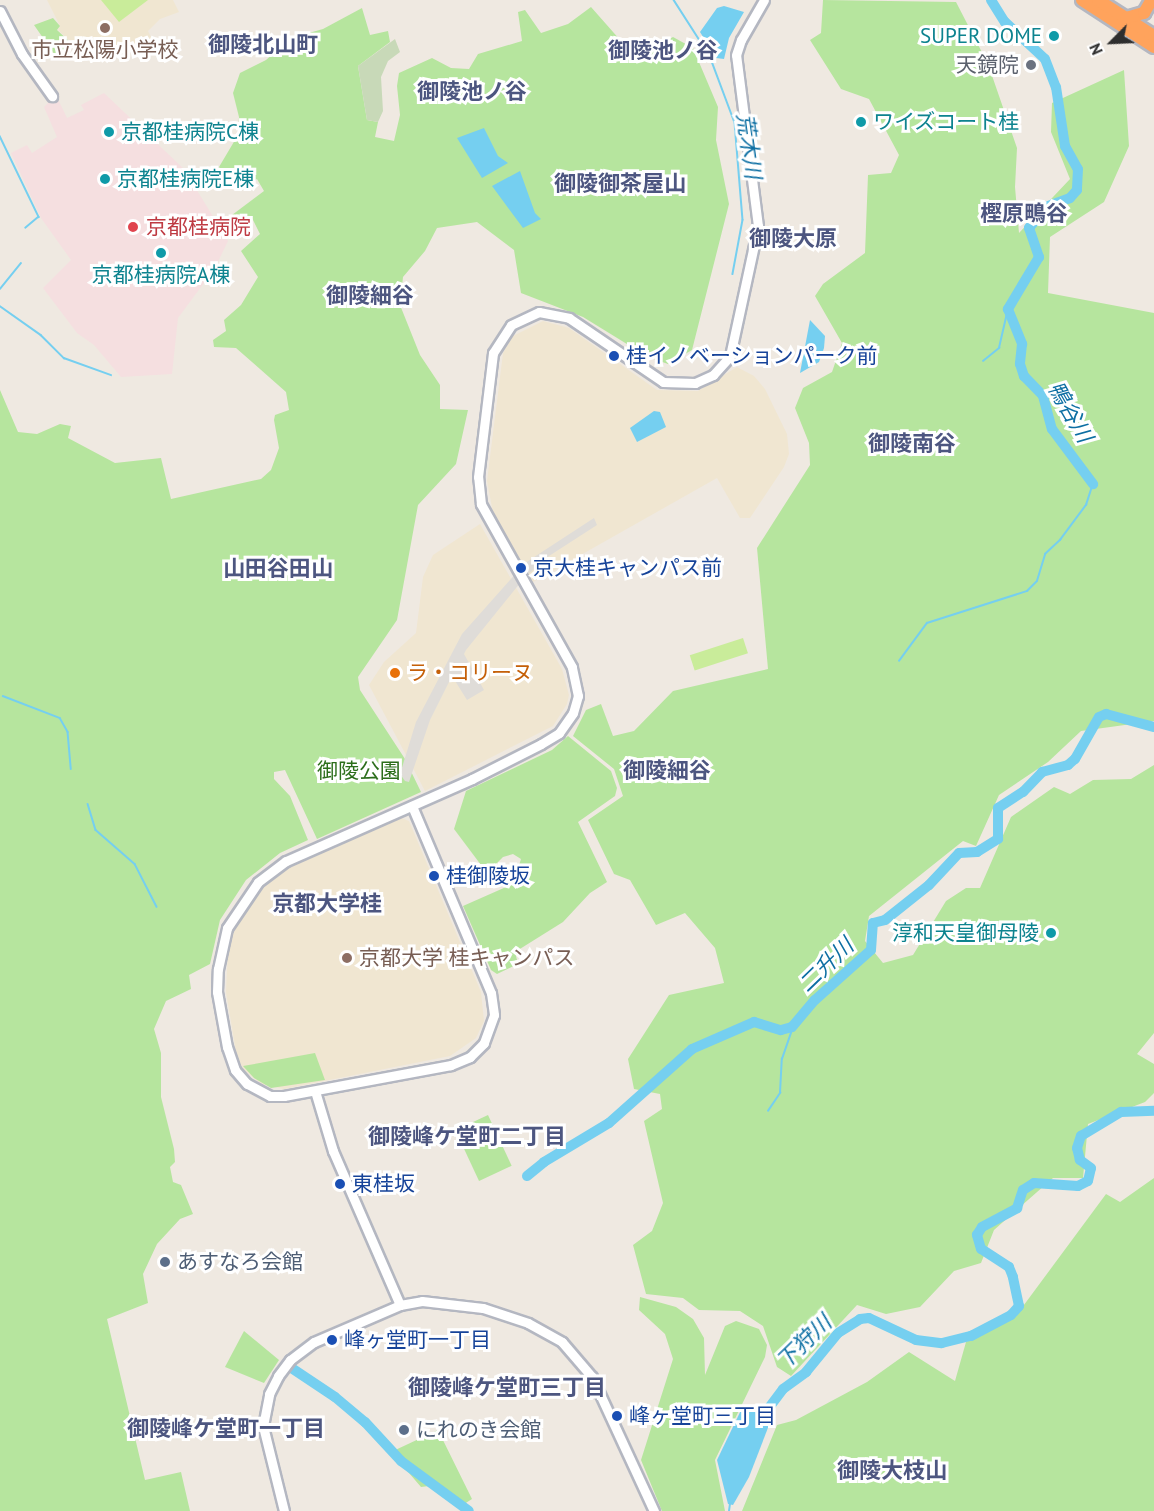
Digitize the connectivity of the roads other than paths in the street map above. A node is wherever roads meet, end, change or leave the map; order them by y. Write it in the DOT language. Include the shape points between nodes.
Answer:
graph roads {
  1 [pos="764,0"];
  2 [pos="1082,0"];
  3 [pos="1098,0"];
  4 [pos="1152,4"];
  5 [pos="0,11"];
  6 [pos="1126,18"];
  7 [pos="1154,36"];
  8 [pos="1154,47"];
  9 [pos="52,96"];
  10 [pos="412,806"];
  11 [pos="315,1090"];
  12 [pos="400,1305"];
  13 [pos="284,1511"];
  14 [pos="654,1511"];
  1 -- 10 [label="street" via="736,55 758,226 730,356 713,375 681,384 651,376 583,327 554,313 539,312 523,318 500,337 493,353 478,477 481,504 572,667 576,706 559,733"];
  2 -- 8 [label="highway"];
  3 -- 6 [label="highway"];
  4 -- 6 [label="highway" via="1144,13"];
  5 -- 9 [label="street" via="22,54"];
  6 -- 7 [label="highway"];
  10 -- 11 [label="street" via="491,993 492,1024 478,1051 462,1062"];
  10 -- 11 [label="street" via="286,861 244,898 222,942 217,992 236,1070 247,1084 270,1096"];
  11 -- 12 [label="street" via="333,1151"];
  12 -- 13 [label="street" via="314,1342 287,1362 278,1376 269,1394 263,1426"];
  12 -- 14 [label="street" via="422,1301 475,1306 528,1323 562,1342 592,1377"];
}
